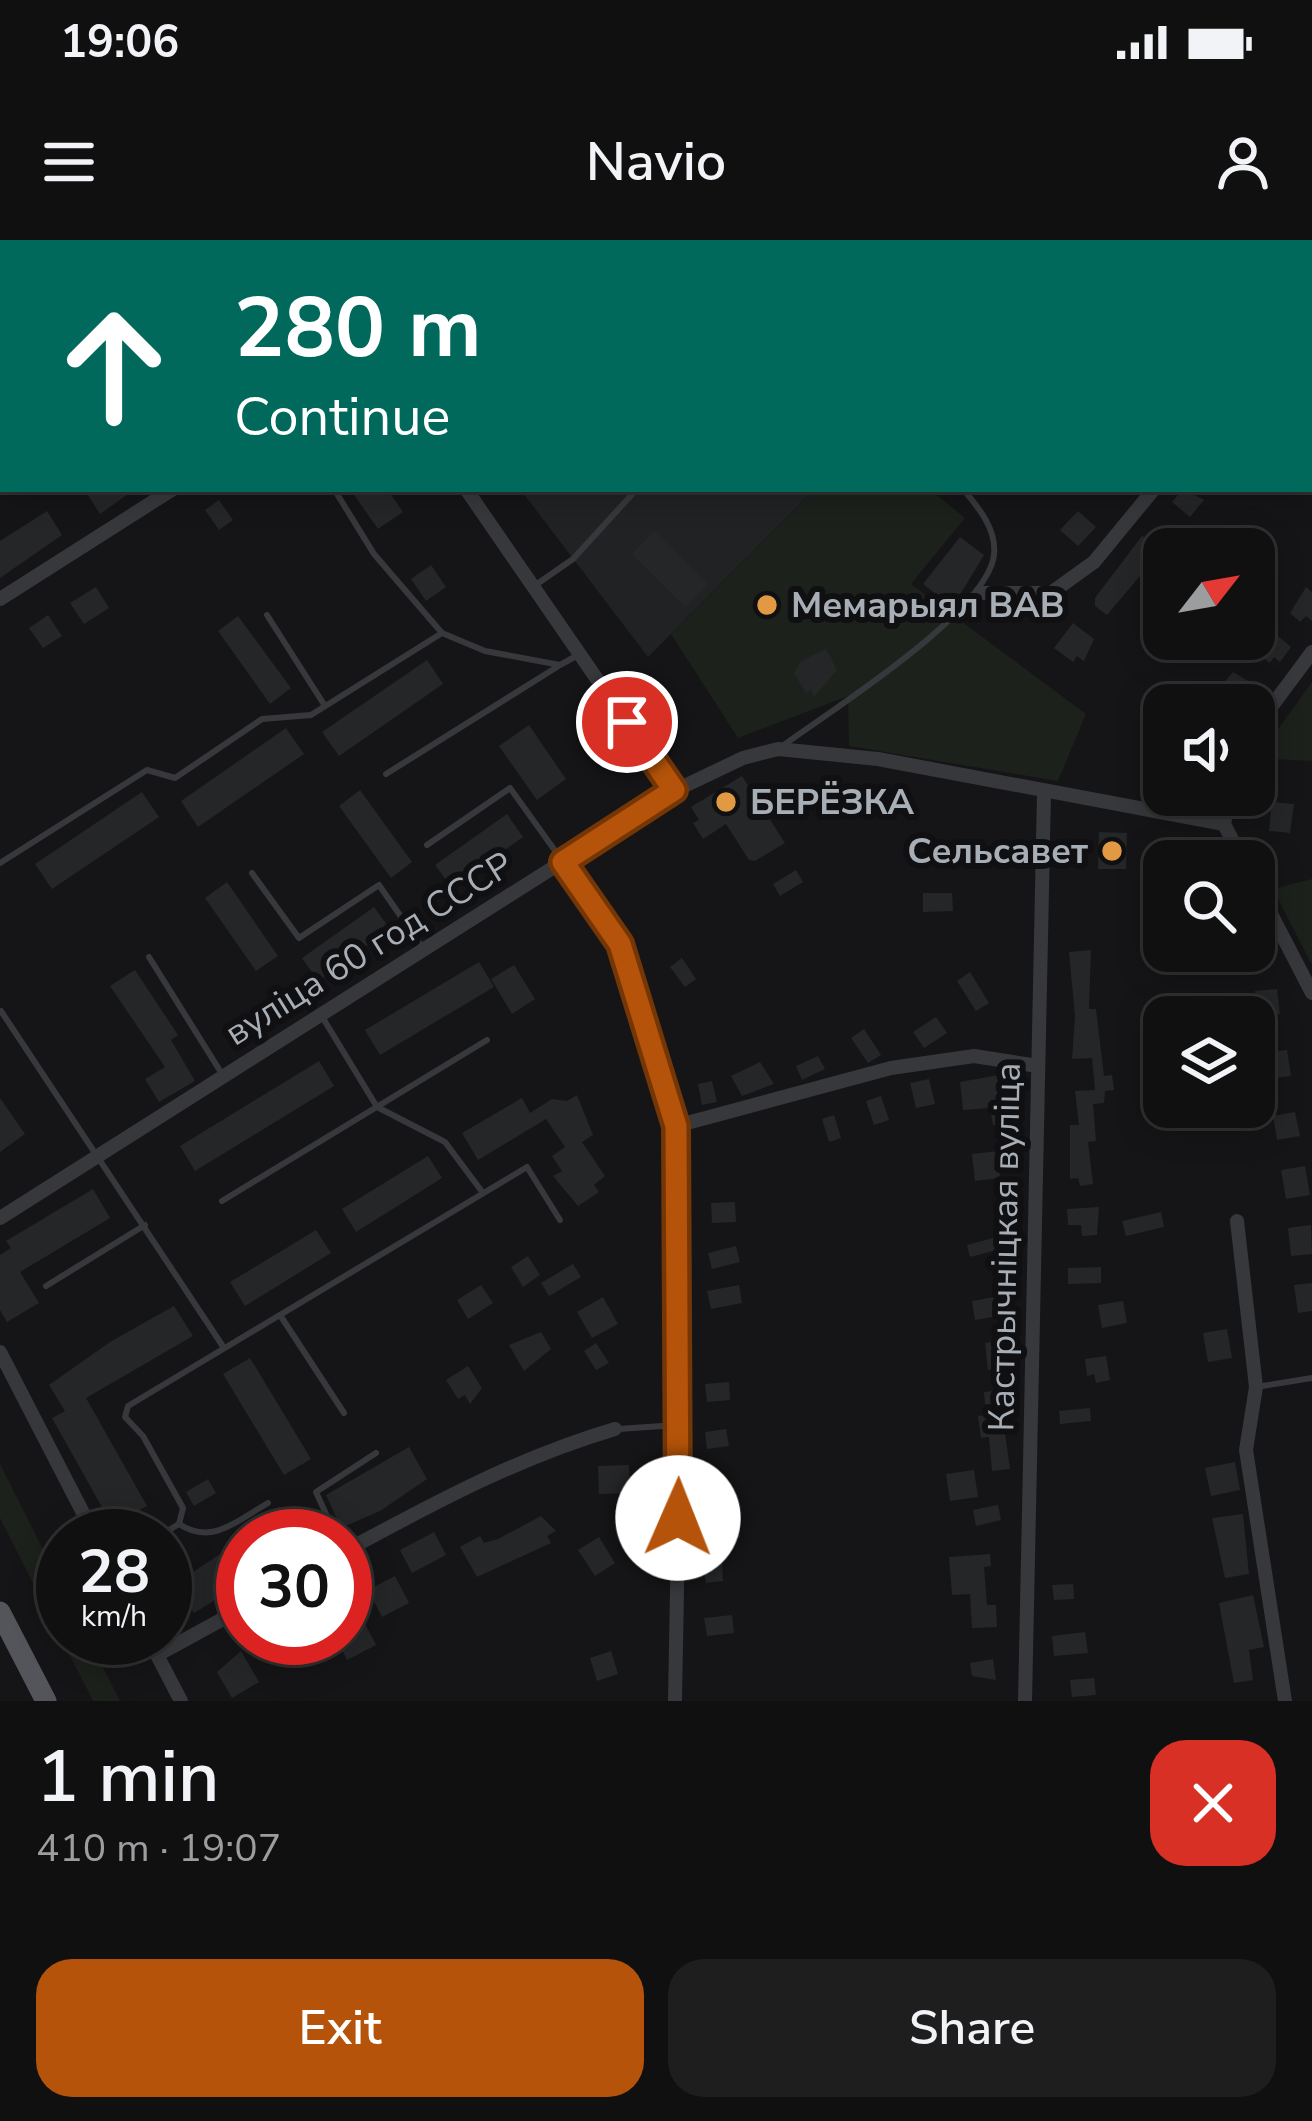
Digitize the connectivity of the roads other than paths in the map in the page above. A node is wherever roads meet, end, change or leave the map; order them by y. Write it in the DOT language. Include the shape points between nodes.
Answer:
graph roads {
  1 [pos="168,492"];
  2 [pos="336,492"];
  3 [pos="468,492"];
  4 [pos="634,492"];
  5 [pos="965,492"];
  6 [pos="1152,492"];
  7 [pos="534,586"];
  8 [pos="980,593"];
  9 [pos="0,599"];
  10 [pos="267,615"];
  11 [pos="442,633"];
  12 [pos="1312,652"];
  13 [pos="580,654"];
  14 [pos="560,665"];
  15 [pos="1275,702"];
  16 [pos="325,706"];
  17 [pos="778,748"];
  18 [pos="386,774"];
  19 [pos="674,790"];
  20 [pos="1044,794"];
  21 [pos="1226,816"];
  22 [pos="1224,824"];
  23 [pos="1233,840"];
  24 [pos="427,845"];
  25 [pos="563,862"];
  26 [pos="0,863"];
  27 [pos="252,873"];
  28 [pos="1275,922"];
  29 [pos="424,950"];
  30 [pos="149,957"];
  31 [pos="1312,993"];
  32 [pos="1,1011"];
  33 [pos="321,1015"];
  34 [pos="487,1040"];
  35 [pos="1038,1066"];
  36 [pos="224,1077"];
  37 [pos="377,1107"];
  38 [pos="676,1126"];
  39 [pos="95,1158"];
  40 [pos="483,1193"];
  41 [pos="222,1201"];
  42 [pos="0,1218"];
  43 [pos="560,1220"];
  44 [pos="1237,1221"];
  45 [pos="145,1226"];
  46 [pos="46,1286"];
  47 [pos="280,1315"];
  48 [pos="224,1348"];
  49 [pos="0,1352"];
  50 [pos="1312,1378"];
  51 [pos="1256,1387"];
  52 [pos="344,1413"];
  53 [pos="680,1424"];
  54 [pos="615,1429"];
  55 [pos="376,1453"];
  56 [pos="268,1503"];
  57 [pos="81,1509"];
  58 [pos="179,1509"];
  59 [pos="324,1509"];
  60 [pos="192,1530"];
  61 [pos="372,1537"];
  62 [pos="0,1612"];
  63 [pos="162,1665"];
  64 [pos="46,1701"];
  65 [pos="181,1701"];
  66 [pos="674,1701"];
  67 [pos="1025,1701"];
  68 [pos="1285,1701"];
  1 -- 9 [label="street"];
  2 -- 11 [label="lane" via="374,554"];
  3 -- 7 [label="street"];
  4 -- 7 [label="lane" via="573,559"];
  5 -- 8 [label="lane" via="990,529 994,555"];
  6 -- 8 [label="street" via="1094,562 1051,593"];
  7 -- 13 [label="street"];
  8 -- 17 [label="lane"];
  10 -- 16 [label="lane"];
  11 -- 14 [label="lane" via="485,651"];
  11 -- 16 [label="lane"];
  12 -- 15 [label="street"];
  13 -- 14 [label="lane"];
  13 -- 19 [label="street"];
  14 -- 18 [label="lane"];
  16 -- 26 [label="lane" via="310,715 262,718 176,778 147,770"];
  17 -- 19 [label="street, вуліца 60 год СССР"];
  17 -- 20 [label="street" via="878,759"];
  19 -- 25 [label="street, вуліца 60 год СССР"];
  20 -- 22 [label="street"];
  20 -- 35 [label="street, Кастрычніцкая вуліца"];
  21 -- 22 [label="street"];
  22 -- 23 [label="street"];
  24 -- 25 [label="lane" via="510,788"];
  25 -- 29 [label="street, вуліца 60 год СССР"];
  25 -- 38 [label="street" via="626,961"];
  27 -- 29 [label="lane" via="299,938 379,885"];
  28 -- 31 [label="street"];
  29 -- 33 [label="street, вуліца 60 год СССР"];
  30 -- 36 [label="lane"];
  32 -- 39 [label="lane"];
  33 -- 36 [label="street, вуліца 60 год СССР"];
  33 -- 37 [label="lane"];
  34 -- 37 [label="lane"];
  35 -- 38 [label="street" via="974,1056 891,1068"];
  35 -- 67 [label="street, Кастрычніцкая вуліца"];
  36 -- 39 [label="street, вуліца 60 год СССР"];
  37 -- 40 [label="lane" via="445,1142"];
  37 -- 41 [label="lane"];
  38 -- 53 [label="street"];
  39 -- 42 [label="street, вуліца 60 год СССР"];
  39 -- 45 [label="lane"];
  40 -- 43 [label="lane" via="527,1167"];
  40 -- 47 [label="lane"];
  44 -- 51 [label="street"];
  45 -- 46 [label="lane"];
  45 -- 48 [label="lane"];
  47 -- 48 [label="lane"];
  47 -- 52 [label="lane"];
  48 -- 58 [label="lane" via="124,1412 179,1496"];
  49 -- 57 [label="street"];
  50 -- 51 [label="lane"];
  51 -- 68 [label="street" via="1246,1450"];
  53 -- 54 [label="lane"];
  53 -- 66 [label="street"];
  54 -- 61 [label="street" via="477,1479"];
  55 -- 59 [label="lane" via="316,1492"];
  56 -- 60 [label="lane" via="215,1533"];
  62 -- 64 [label="main road"];
  63 -- 65 [label="street"];
}
